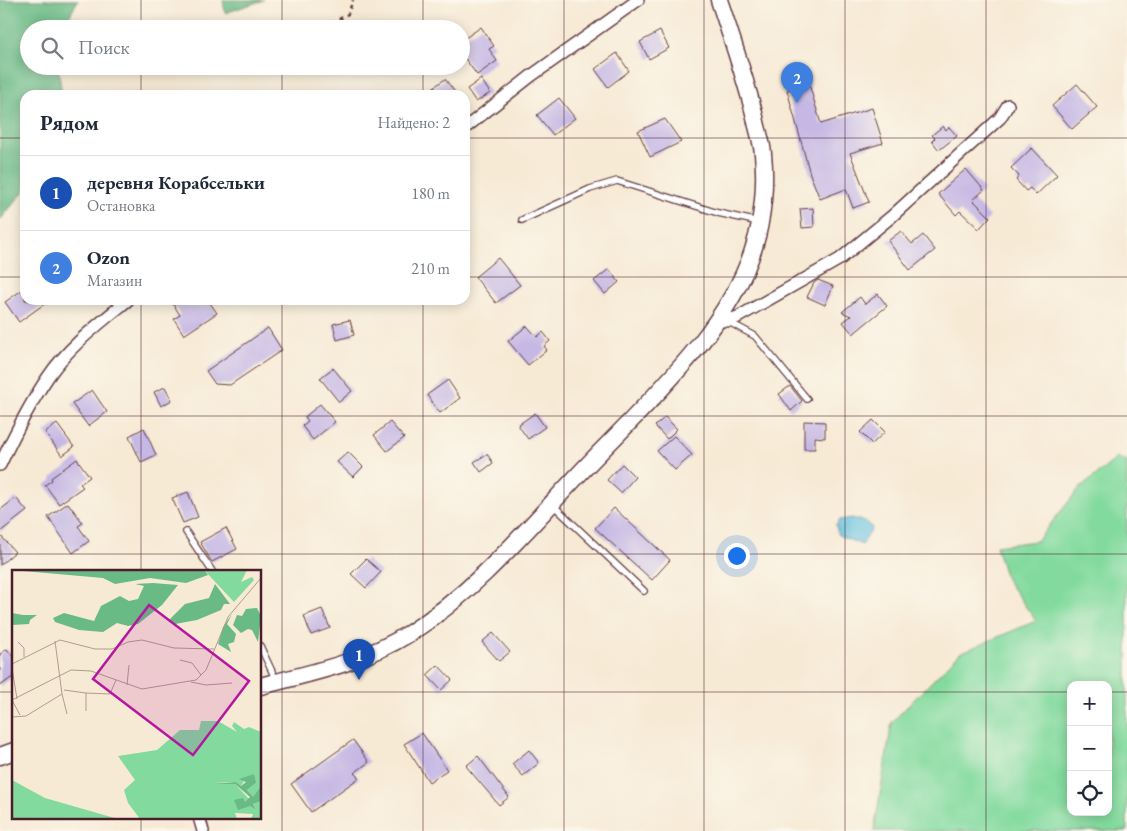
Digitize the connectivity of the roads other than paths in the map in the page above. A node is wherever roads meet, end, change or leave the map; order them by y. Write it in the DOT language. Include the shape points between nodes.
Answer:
graph roads {
  1 [pos="638,0"];
  2 [pos="719,0"];
  3 [pos="1008,106"];
  4 [pos="470,124"];
  5 [pos="522,220"];
  6 [pos="759,222"];
  7 [pos="122,305"];
  8 [pos="722,321"];
  9 [pos="807,399"];
  10 [pos="0,465"];
  11 [pos="552,503"];
  12 [pos="186,532"];
  13 [pos="211,570"];
  14 [pos="644,591"];
  15 [pos="261,648"];
  16 [pos="277,682"];
  17 [pos="261,686"];
  18 [pos="12,752"];
  19 [pos="0,756"];
  20 [pos="199,818"];
  21 [pos="203,831"];
  1 -- 4 [label="street"];
  2 -- 6 [label="main road" via="746,84 763,153"];
  3 -- 8 [label="street" via="993,125 840,259"];
  5 -- 6 [label="lane" via="617,180 718,213"];
  6 -- 8 [label="main road" via="754,247"];
  7 -- 10 [label="street" via="88,333 48,376"];
  8 -- 9 [label="lane" via="755,336"];
  8 -- 11 [label="main road"];
  11 -- 14 [label="lane"];
  11 -- 16 [label="main road" via="469,588 409,634 337,667"];
  12 -- 13 [label="lane"];
  15 -- 16 [label="lane"];
  16 -- 17 [label="main road"];
  18 -- 19 [label="main road"];
  20 -- 21 [label="street"];
}
